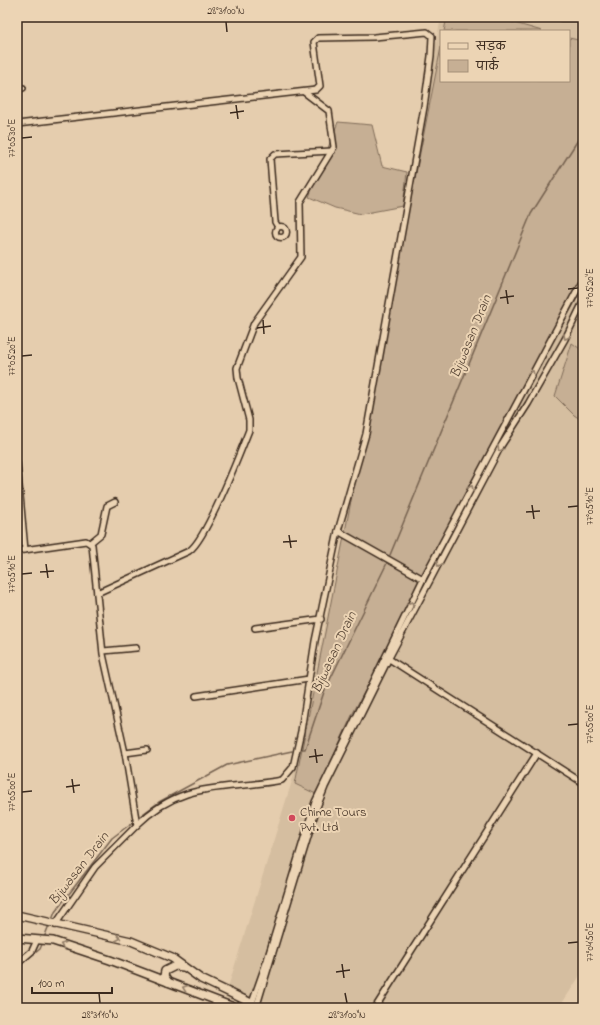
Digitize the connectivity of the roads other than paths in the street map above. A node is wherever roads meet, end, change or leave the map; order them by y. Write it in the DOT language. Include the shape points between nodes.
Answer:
graph roads {
  1 [pos="561,17"];
  2 [pos="583,17"];
  3 [pos="23,88"];
  4 [pos="17,89"];
  5 [pos="304,92"];
  6 [pos="17,124"];
  7 [pos="332,152"];
  8 [pos="278,227"];
  9 [pos="583,279"];
  10 [pos="583,302"];
  11 [pos="17,463"];
  12 [pos="115,502"];
  13 [pos="338,530"];
  14 [pos="90,542"];
  15 [pos="25,550"];
  16 [pos="17,551"];
  17 [pos="423,579"];
  18 [pos="97,593"];
  19 [pos="321,619"];
  20 [pos="255,628"];
  21 [pos="136,648"];
  22 [pos="103,651"];
  23 [pos="387,657"];
  24 [pos="309,679"];
  25 [pos="196,696"];
  26 [pos="147,750"];
  27 [pos="125,753"];
  28 [pos="537,753"];
  29 [pos="583,783"];
  30 [pos="138,825"];
  31 [pos="17,915"];
  32 [pos="51,924"];
  33 [pos="17,938"];
  34 [pos="41,940"];
  35 [pos="17,964"];
  36 [pos="184,967"];
  37 [pos="168,982"];
  38 [pos="222,1005"];
  39 [pos="257,1005"];
  40 [pos="236,1008"];
  41 [pos="374,1008"];
  1 -- 2 [label="main road"];
  3 -- 4 [label="street"];
  5 -- 6 [label="street"];
  5 -- 7 [label="street" via="329,111 334,141"];
  5 -- 13 [label="street" via="319,88 314,45 318,38 374,37 427,32 432,36 424,107 366,434"];
  7 -- 8 [label="street" via="275,154 270,159 275,222"];
  7 -- 18 [label="street" via="300,202 301,257 257,318 239,361 237,373 249,420 249,430 198,541 189,551"];
  17 -- 9 [label="street, one-way"];
  10 -- 23 [label="street, one-way" via="528,404 501,446"];
  11 -- 15 [label="street"];
  12 -- 14 [label="street" via="108,506 101,534"];
  13 -- 17 [label="street"];
  13 -- 19 [label="street"];
  14 -- 15 [label="street"];
  14 -- 18 [label="street" via="93,549"];
  15 -- 16 [label="street"];
  23 -- 17 [label="street, one-way"];
  18 -- 22 [label="street"];
  19 -- 20 [label="street"];
  19 -- 24 [label="street"];
  21 -- 22 [label="street"];
  22 -- 27 [label="street"];
  23 -- 28 [label="street"];
  23 -- 39 [label="street" via="315,802 267,960"];
  24 -- 25 [label="street"];
  24 -- 30 [label="street" via="293,767 287,776 272,782 188,792 157,807"];
  26 -- 27 [label="street"];
  27 -- 30 [label="street"];
  28 -- 29 [label="street"];
  28 -- 41 [label="street"];
  30 -- 32 [label="street" via="95,868"];
  31 -- 32 [label="main road"];
  32 -- 36 [label="main road, one-way" via="131,941 172,958"];
  33 -- 34 [label="main road"];
  34 -- 35 [label="street"];
  37 -- 34 [label="main road, one-way" via="53,941"];
  36 -- 37 [label="main road" via="175,966 165,970 164,976"];
  36 -- 39 [label="main road" via="201,979"];
  38 -- 37 [label="main road, one-way"];
  38 -- 40 [label="main road"];
}
